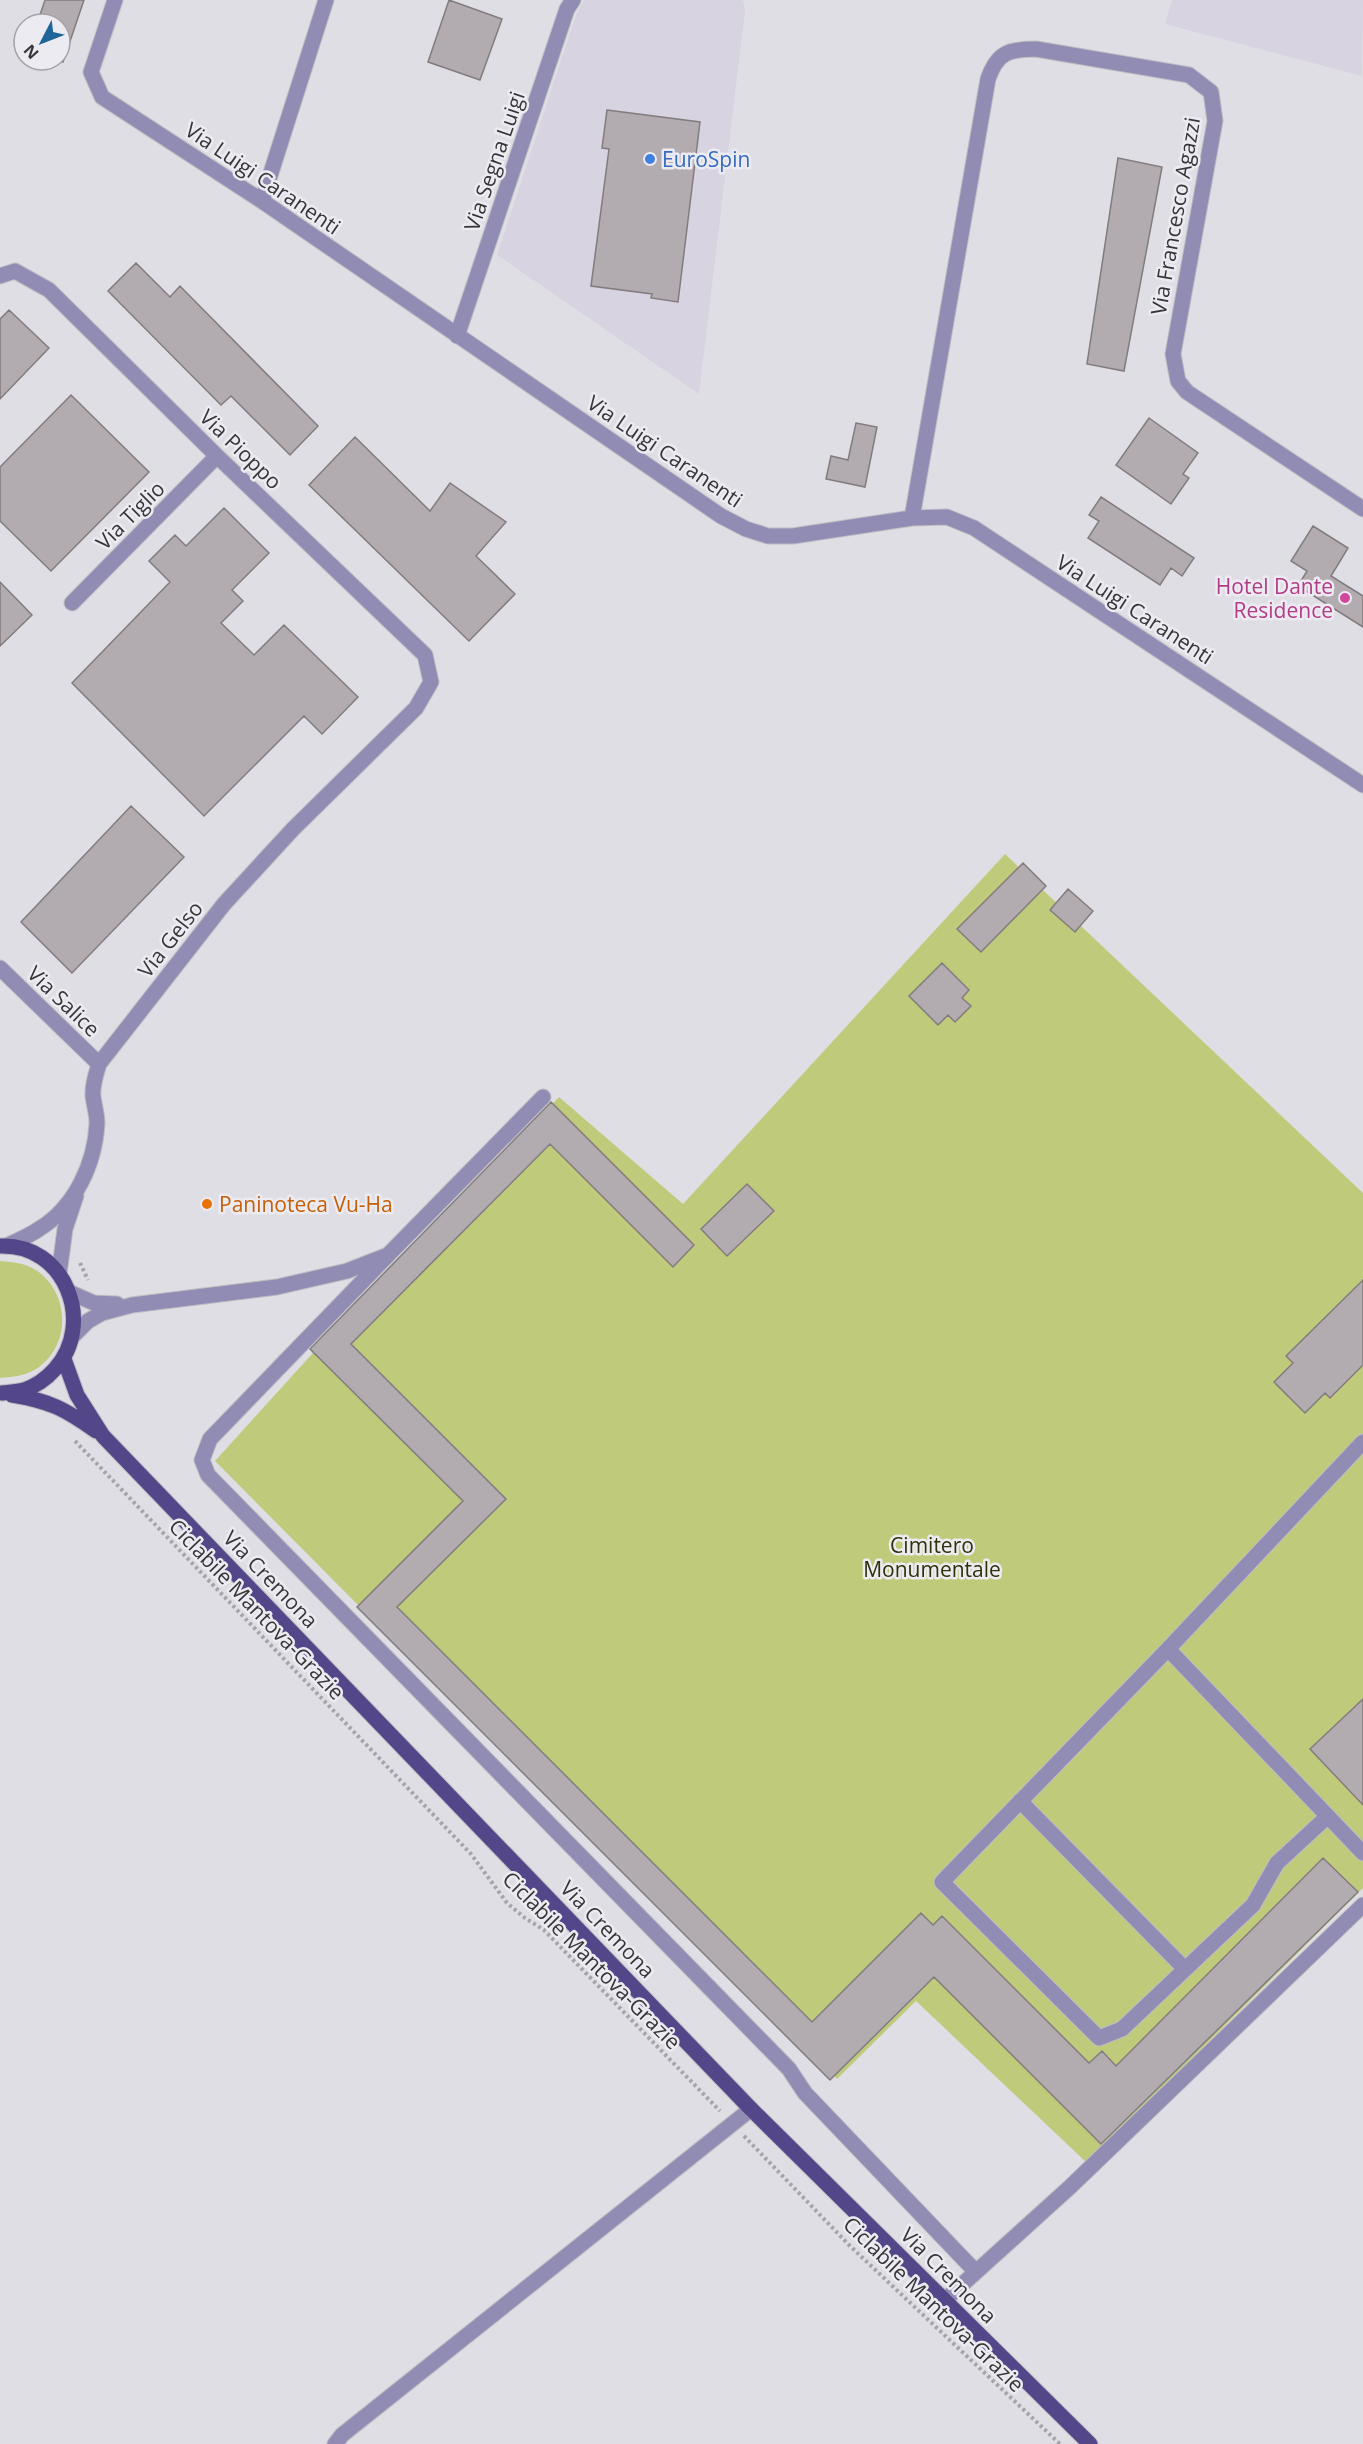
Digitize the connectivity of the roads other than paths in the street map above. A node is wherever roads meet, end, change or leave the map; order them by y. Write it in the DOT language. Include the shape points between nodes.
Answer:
graph roads {
  1 [pos="115,0"];
  2 [pos="326,0"];
  3 [pos="573,0"];
  4 [pos="262,201"];
  5 [pos="0,276"];
  6 [pos="458,336"];
  7 [pos="217,456"];
  8 [pos="1363,509"];
  9 [pos="912,518"];
  10 [pos="72,603"];
  11 [pos="431,682"];
  12 [pos="1363,785"];
  13 [pos="0,968"];
  14 [pos="99,1064"];
  15 [pos="543,1097"];
  16 [pos="78,1191"];
  17 [pos="3,1246"];
  18 [pos="388,1255"];
  19 [pos="59,1274"];
  20 [pos="69,1292"];
  21 [pos="132,1305"];
  22 [pos="73,1336"];
  23 [pos="64,1359"];
  24 [pos="1,1393"];
  25 [pos="103,1436"];
  26 [pos="1363,1442"];
  27 [pos="1168,1649"];
  28 [pos="1020,1801"];
  29 [pos="1328,1816"];
  30 [pos="1363,1853"];
  31 [pos="1363,1905"];
  32 [pos="1185,1970"];
  33 [pos="751,2109"];
  34 [pos="975,2272"];
  35 [pos="945,2300"];
  36 [pos="335,2444"];
  37 [pos="1090,2444"];
  1 -- 4 [label="street, Via Luigi Caranenti" via="91,72 102,97"];
  2 -- 4 [label="street"];
  3 -- 6 [label="street, Via Segna Luigi"];
  4 -- 6 [label="street, Via Luigi Caranenti"];
  5 -- 7 [label="street, Via Pioppo" via="15,272 49,290"];
  6 -- 9 [label="street, Via Luigi Caranenti" via="746,529 768,536 794,536"];
  7 -- 10 [label="street, Via Tiglio"];
  7 -- 11 [label="street, Via Pioppo" via="425,654"];
  8 -- 9 [label="street, Via Francesco Agazzi" via="1187,392 1178,381 1173,354 1215,121 1211,92 1189,75 1019,49 994,62 988,79"];
  9 -- 12 [label="street, Via Luigi Caranenti" via="947,518 974,528"];
  11 -- 14 [label="street, Via Gelso" via="416,708 293,829 224,904"];
  13 -- 14 [label="street, Via Salice"];
  14 -- 16 [label="street, Via Gelso" via="93,1094 97,1122 94,1141"];
  15 -- 18 [label="street"];
  16 -- 17 [label="street, Via Gelso" via="40,1229"];
  16 -- 19 [label="street" via="65,1229"];
  17 -- 19 [label="main road, Via Cremona" via="44,1260"];
  18 -- 21 [label="street" via="347,1271 277,1287"];
  18 -- 34 [label="street" via="210,1439 202,1460 208,1475 789,2069 805,2093"];
  19 -- 20 [label="main road, Via Cremona"];
  20 -- 21 [label="street" via="94,1303"];
  20 -- 22 [label="main road, Via Cremona"];
  21 -- 22 [label="street" via="102,1313"];
  22 -- 23 [label="main road, Via Cremona"];
  23 -- 24 [label="main road, Via Cremona" via="47,1377 26,1389"];
  23 -- 25 [label="main road, Via Cremona" via="77,1395"];
  24 -- 25 [label="main road, Via Cremona" via="47,1401"];
  25 -- 33 [label="main road, Via Cremona"];
  26 -- 27 [label="street"];
  27 -- 28 [label="street"];
  27 -- 29 [label="street"];
  28 -- 32 [label="street"];
  28 -- 32 [label="street" via="942,1881 1099,2038 1122,2029"];
  29 -- 30 [label="street"];
  29 -- 32 [label="street" via="1277,1863 1253,1905"];
  31 -- 34 [label="street" via="1070,2187"];
  33 -- 35 [label="main road, Via Cremona"];
  33 -- 36 [label="street"];
  34 -- 35 [label="street"];
  35 -- 37 [label="main road, Via Cremona"];
}
